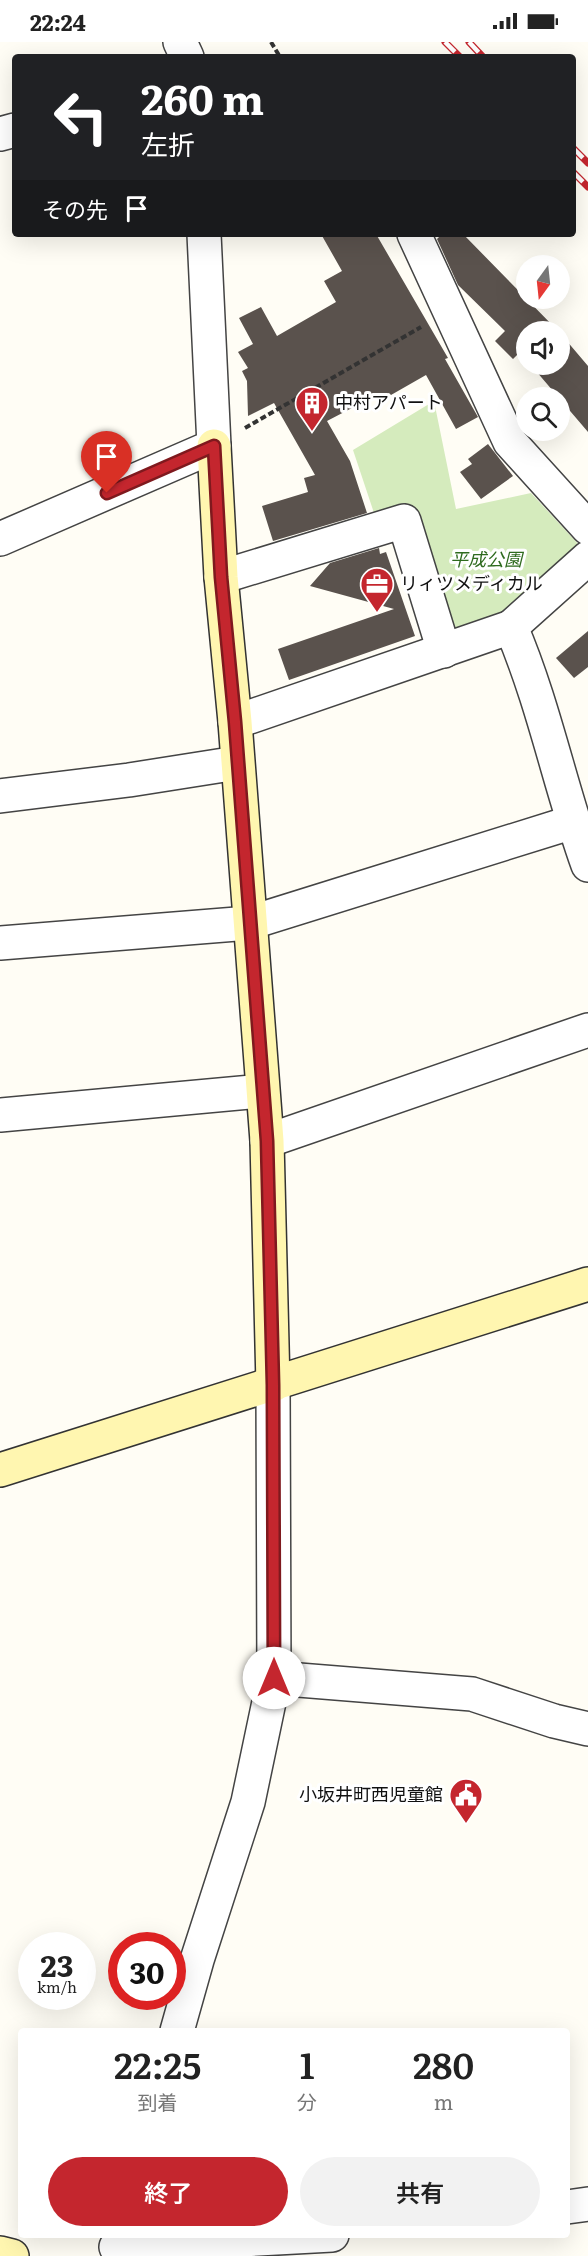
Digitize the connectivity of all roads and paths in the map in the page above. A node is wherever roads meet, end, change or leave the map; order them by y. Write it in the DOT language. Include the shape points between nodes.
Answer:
graph roads {
  1 [pos="204,237"];
  2 [pos="415,237"];
  3 [pos="450,310"];
  4 [pos="214,446"];
  5 [pos="588,528"];
  6 [pos="0,539"];
  7 [pos="588,558"];
  8 [pos="221,577"];
  9 [pos="512,627"];
  10 [pos="444,651"];
  11 [pos="235,722"];
  12 [pos="237,763"];
  13 [pos="0,796"];
  14 [pos="573,822"];
  15 [pos="588,865"];
  16 [pos="249,923"];
  17 [pos="0,942"];
  18 [pos="588,1030"];
  19 [pos="262,1091"];
  20 [pos="0,1115"];
  21 [pos="267,1141"];
  22 [pos="588,1284"];
  23 [pos="273,1385"];
  24 [pos="0,1470"];
  25 [pos="274,1678"];
  26 [pos="588,1729"];
  27 [pos="178,2028"];
  28 [pos="588,2204"];
  29 [pos="570,2207"];
  30 [pos="273,2238"];
  31 [pos="115,2246"];
  32 [pos="0,2253"];
  33 [pos="12,2256"];
  1 -- 4 [label="street"];
  2 -- 3 [label="street"];
  3 -- 4 [label="path"];
  3 -- 5 [label="street" via="510,442"];
  4 -- 6 [label="street"];
  4 -- 8 [label="street"];
  7 -- 9 [label="street"];
  8 -- 10 [label="street" via="404,521"];
  8 -- 11 [label="street"];
  9 -- 10 [label="street"];
  9 -- 14 [label="street"];
  10 -- 11 [label="street"];
  11 -- 12 [label="street"];
  12 -- 13 [label="street"];
  12 -- 16 [label="street"];
  14 -- 15 [label="street"];
  14 -- 16 [label="street"];
  16 -- 17 [label="street"];
  16 -- 19 [label="street"];
  18 -- 21 [label="street"];
  19 -- 20 [label="street"];
  19 -- 21 [label="street"];
  21 -- 23 [label="street"];
  22 -- 23 [label="street"];
  23 -- 24 [label="street"];
  23 -- 25 [label="street"];
  25 -- 26 [label="street" via="471,1694"];
  25 -- 27 [label="street" via="248,1802"];
  28 -- 29 [label="street"];
  30 -- 31 [label="street"];
  32 -- 33 [label="street"];
}
